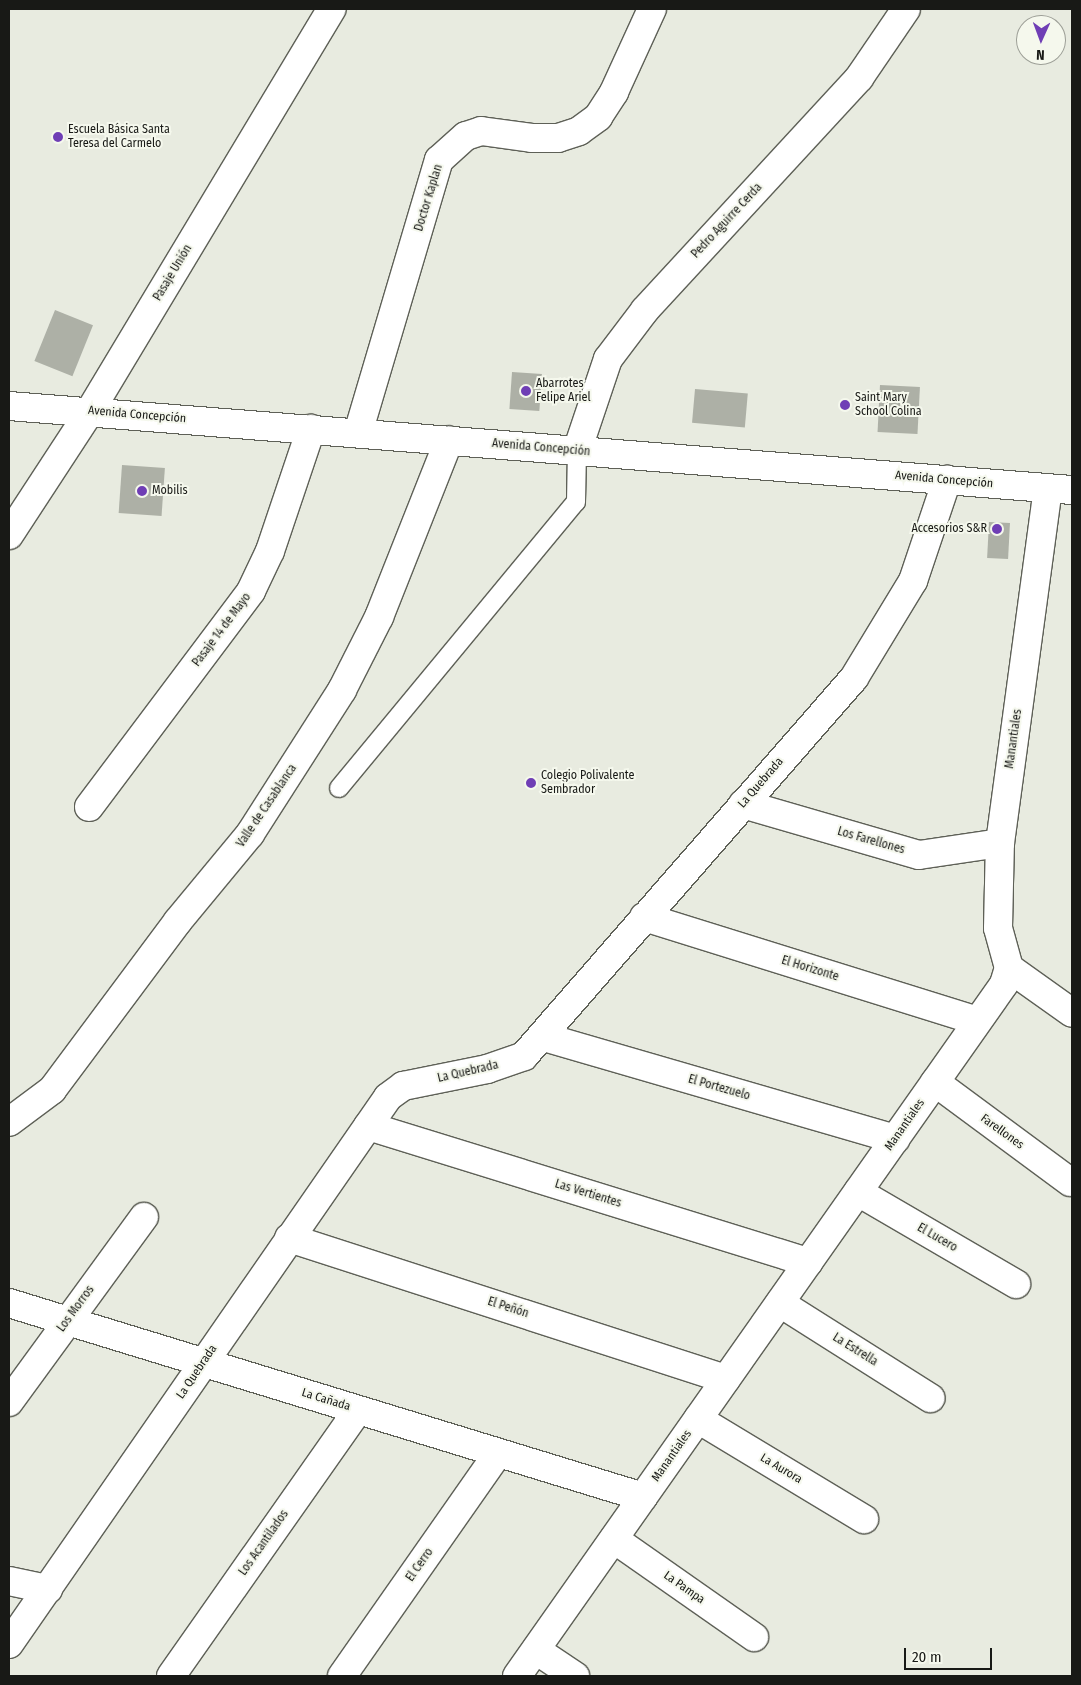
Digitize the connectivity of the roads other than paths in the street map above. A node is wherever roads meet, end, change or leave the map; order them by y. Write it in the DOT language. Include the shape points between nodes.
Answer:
graph roads {
  1 [pos="332,9"];
  2 [pos="652,9"];
  3 [pos="906,9"];
  4 [pos="9,406"];
  5 [pos="90,411"];
  6 [pos="311,429"];
  7 [pos="358,433"];
  8 [pos="449,440"];
  9 [pos="577,451"];
  10 [pos="947,480"];
  11 [pos="1060,489"];
  12 [pos="9,535"];
  13 [pos="339,788"];
  14 [pos="743,804"];
  15 [pos="89,807"];
  16 [pos="1000,843"];
  17 [pos="644,917"];
  18 [pos="1008,968"];
  19 [pos="1072,1013"];
  20 [pos="977,1021"];
  21 [pos="544,1036"];
  22 [pos="935,1082"];
  23 [pos="9,1122"];
  24 [pos="368,1126"];
  25 [pos="895,1139"];
  26 [pos="1070,1182"];
  27 [pos="858,1192"];
  28 [pos="144,1217"];
  29 [pos="289,1238"];
  30 [pos="808,1262"];
  31 [pos="1016,1284"];
  32 [pos="9,1303"];
  33 [pos="780,1303"];
  34 [pos="67,1321"];
  35 [pos="204,1363"];
  36 [pos="726,1379"];
  37 [pos="930,1398"];
  38 [pos="9,1402"];
  39 [pos="358,1410"];
  40 [pos="698,1419"];
  41 [pos="498,1453"];
  42 [pos="643,1497"];
  43 [pos="864,1519"];
  44 [pos="614,1539"];
  45 [pos="9,1580"];
  46 [pos="48,1590"];
  47 [pos="754,1637"];
  48 [pos="9,1644"];
  49 [pos="536,1650"];
  50 [pos="171,1676"];
  51 [pos="342,1676"];
  52 [pos="517,1676"];
  53 [pos="575,1676"];
  1 -- 5 [label="street, Pasaje Unión"];
  2 -- 7 [label="street, Doctor Kaplan" via="614,92 598,117 579,131 558,138 481,131 466,136 440,160"];
  3 -- 9 [label="street, Pedro Aguirre Cerda" via="859,78 645,310 608,359"];
  4 -- 5 [label="street, Avenida Concepción"];
  5 -- 6 [label="street, Avenida Concepción"];
  5 -- 12 [label="street, Pasaje Unión"];
  6 -- 7 [label="street, Avenida Concepción"];
  6 -- 15 [label="street, Pasaje 14 de Mayo" via="270,551 251,591"];
  7 -- 8 [label="street, Avenida Concepción"];
  8 -- 9 [label="street, Avenida Concepción"];
  8 -- 23 [label="street, Valle de Casablanca" via="379,617 342,690 250,834 178,921 52,1090"];
  9 -- 10 [label="street, Avenida Concepción"];
  9 -- 13 [label="lane" via="576,502"];
  10 -- 11 [label="street, Avenida Concepción"];
  10 -- 14 [label="street, La Quebrada" via="913,581 891,623 854,678"];
  11 -- 16 [label="street, Manantiales"];
  14 -- 16 [label="street, Los Farellones" via="919,855"];
  14 -- 17 [label="street, La Quebrada"];
  16 -- 18 [label="street, Manantiales" via="998,928"];
  17 -- 20 [label="street, El Horizonte"];
  17 -- 21 [label="street, La Quebrada"];
  18 -- 19 [label="street"];
  18 -- 20 [label="street, Manantiales" via="1004,984"];
  20 -- 22 [label="street, Manantiales"];
  21 -- 24 [label="street, La Quebrada" via="524,1056 487,1069 403,1086 388,1097"];
  21 -- 25 [label="street, El Portezuelo"];
  22 -- 25 [label="street, Manantiales"];
  22 -- 26 [label="street, Farellones"];
  24 -- 29 [label="street, La Quebrada"];
  24 -- 30 [label="street, Las Vertientes"];
  25 -- 27 [label="street, Manantiales"];
  27 -- 30 [label="street, Manantiales"];
  27 -- 31 [label="street, El Lucero"];
  28 -- 34 [label="street, Los Morros"];
  29 -- 35 [label="street, La Quebrada"];
  29 -- 36 [label="street, El Peñón"];
  30 -- 33 [label="street, Manantiales"];
  32 -- 34 [label="street, La Cañada"];
  33 -- 36 [label="street, Manantiales"];
  33 -- 37 [label="street, La Estrella"];
  34 -- 35 [label="street, La Cañada"];
  34 -- 38 [label="street, Los Morros"];
  35 -- 39 [label="street, La Cañada"];
  35 -- 46 [label="street, La Quebrada"];
  36 -- 40 [label="street, Manantiales"];
  39 -- 41 [label="street, La Cañada"];
  39 -- 50 [label="street, Los Acantilados"];
  40 -- 42 [label="street, Manantiales"];
  40 -- 43 [label="street, La Aurora"];
  41 -- 42 [label="street, La Cañada"];
  41 -- 51 [label="street, El Cerro"];
  42 -- 44 [label="street, Manantiales"];
  44 -- 47 [label="street, La Pampa"];
  44 -- 49 [label="street, Manantiales"];
  45 -- 46 [label="street"];
  46 -- 48 [label="street, La Quebrada"];
  49 -- 52 [label="street, Manantiales"];
  49 -- 53 [label="street"];
}
